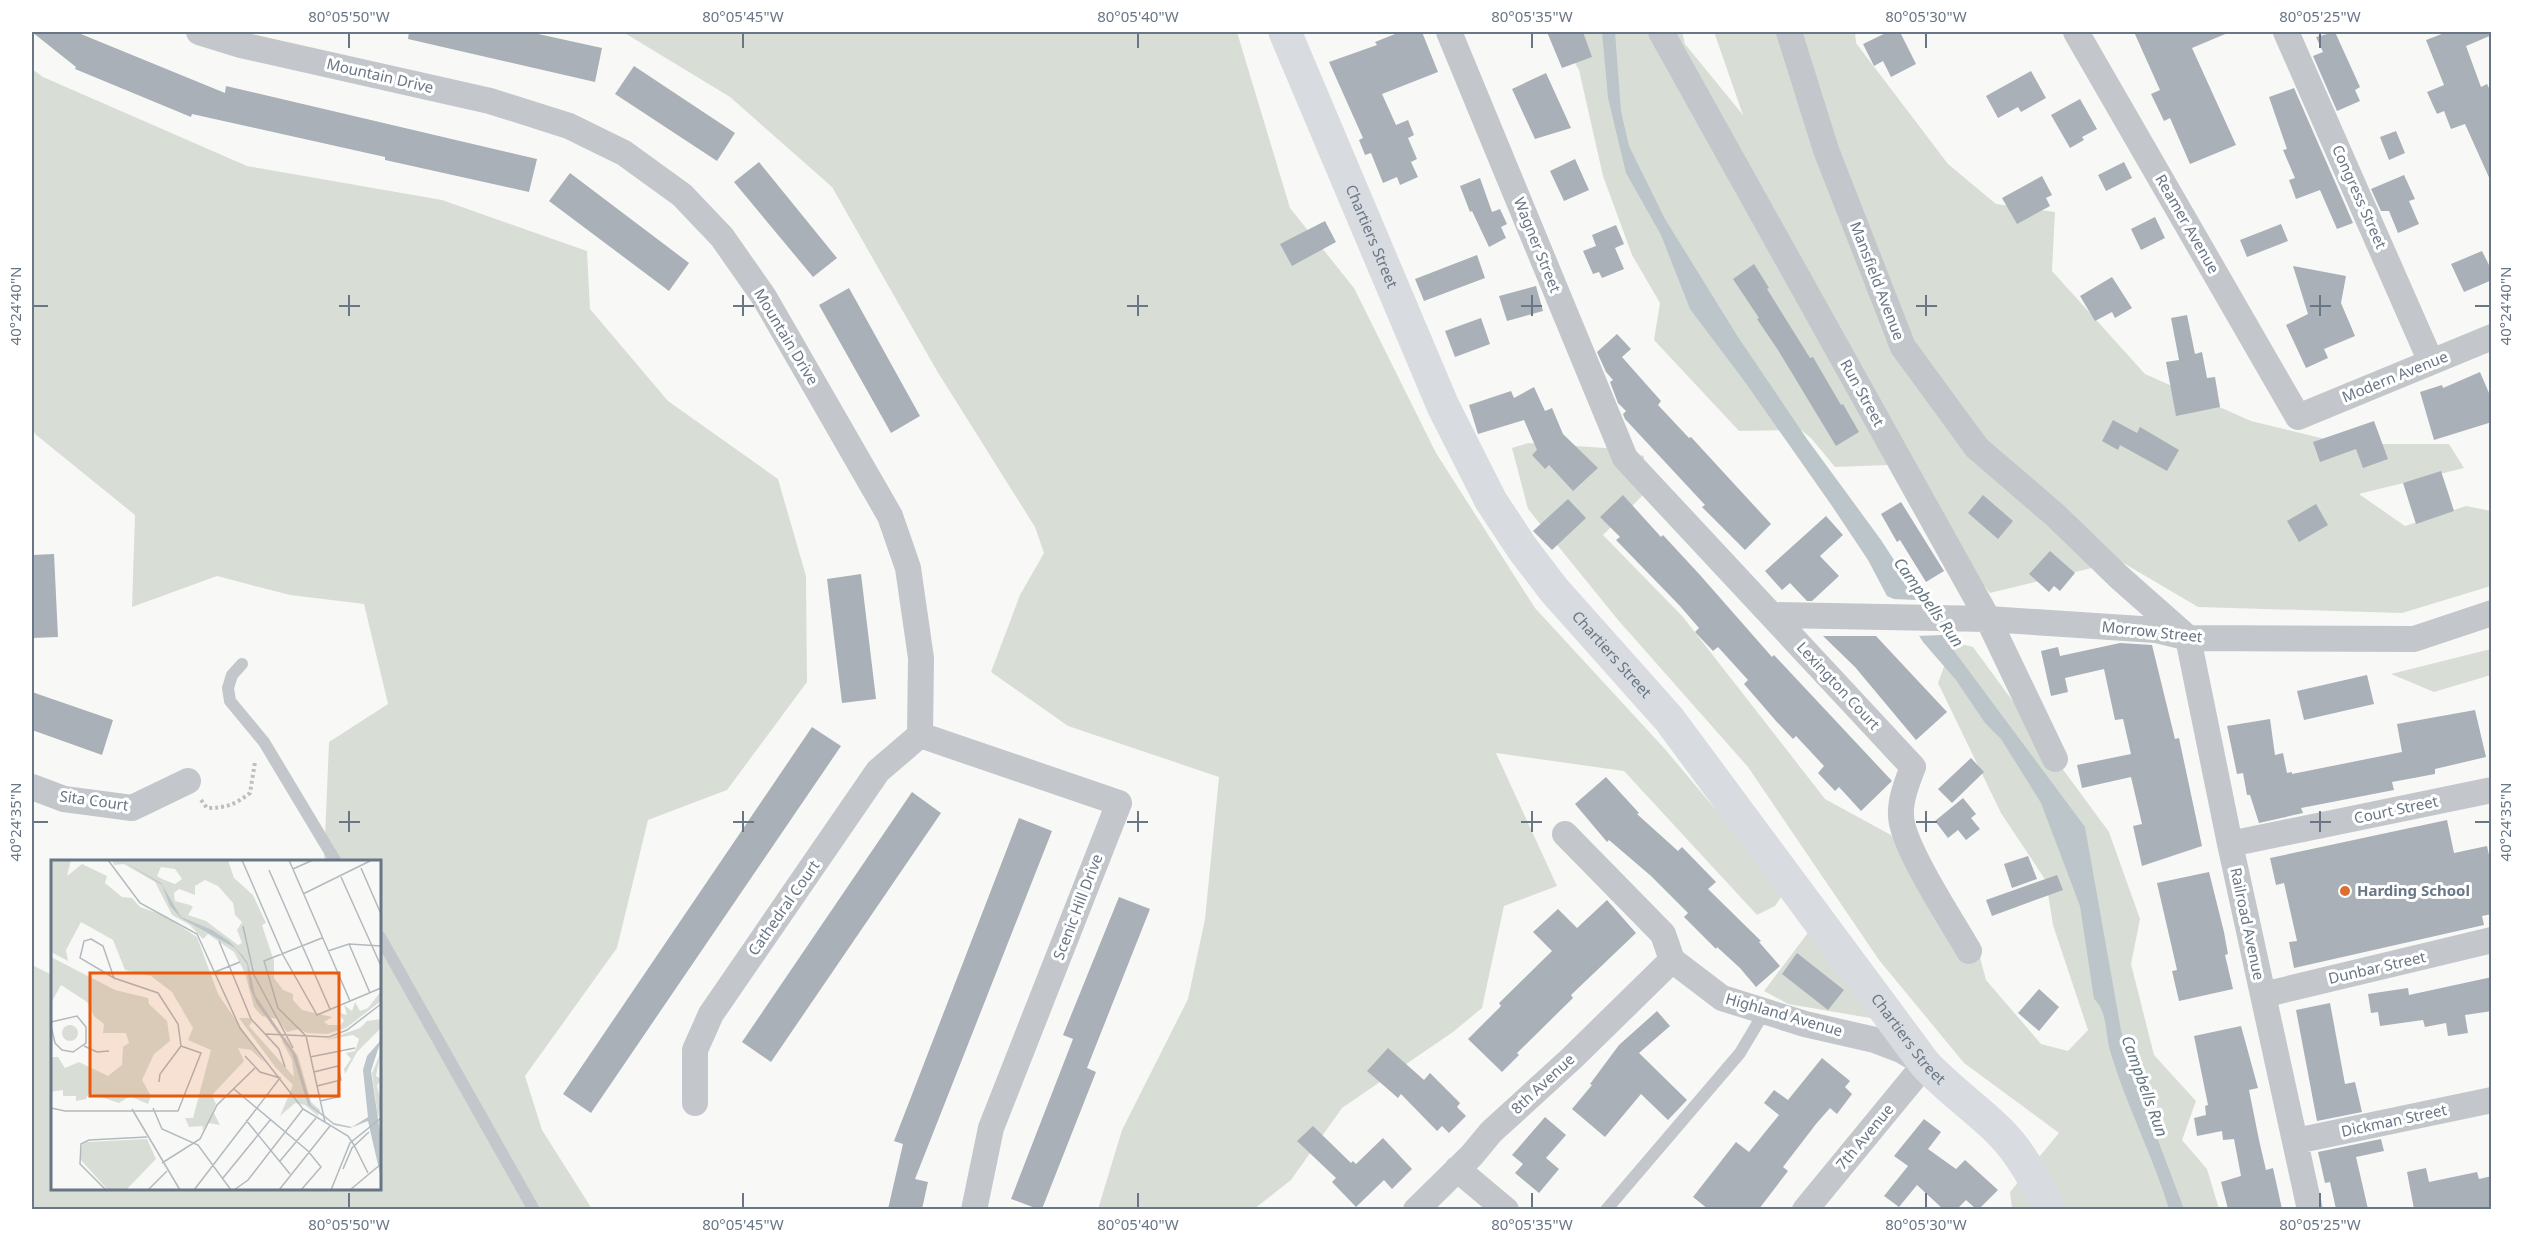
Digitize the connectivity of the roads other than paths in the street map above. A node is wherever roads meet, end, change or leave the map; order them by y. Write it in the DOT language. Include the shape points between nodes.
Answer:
graph roads {
  1 [pos="199,32"];
  2 [pos="1285,32"];
  3 [pos="1449,32"];
  4 [pos="1661,32"];
  5 [pos="1789,32"];
  6 [pos="2076,32"];
  7 [pos="2286,32"];
  8 [pos="239,38"];
  9 [pos="2492,337"];
  10 [pos="2431,362"];
  11 [pos="2298,417"];
  12 [pos="1625,458"];
  13 [pos="2492,613"];
  14 [pos="1773,615"];
  15 [pos="1988,619"];
  16 [pos="2188,638"];
  17 [pos="242,664"];
  18 [pos="920,735"];
  19 [pos="2055,759"];
  20 [pos="188,781"];
  21 [pos="32,787"];
  22 [pos="2492,790"];
  23 [pos="1565,834"];
  24 [pos="2230,844"];
  25 [pos="335,860"];
  26 [pos="381,940"];
  27 [pos="2492,940"];
  28 [pos="1969,951"];
  29 [pos="1672,960"];
  30 [pos="2263,995"];
  31 [pos="1765,1011"];
  32 [pos="1925,1064"];
  33 [pos="2492,1100"];
  34 [pos="695,1103"];
  35 [pos="2296,1141"];
  36 [pos="1456,1169"];
  37 [pos="534,1209"];
  38 [pos="974,1209"];
  39 [pos="1416,1209"];
  40 [pos="1506,1209"];
  41 [pos="1606,1209"];
  42 [pos="1805,1209"];
  43 [pos="2050,1209"];
  44 [pos="2310,1209"];
  1 -- 8 [label="street, Mountain Drive"];
  2 -- 32 [label="main road, Chartiers Street" via="1438,396 1491,501 1554,590 1669,718"];
  3 -- 12 [label="street, Wagner Street"];
  4 -- 15 [label="street, Run Street"];
  5 -- 16 [label="street, Mansfield Avenue" via="1826,150 1903,347 1977,448"];
  6 -- 11 [label="street, Reamer Avenue"];
  7 -- 10 [label="street, Congress Street"];
  8 -- 18 [label="street, Mountain Drive" via="490,101 569,126 624,153 682,195 722,237 764,297 890,516 908,568 921,658"];
  9 -- 10 [label="street, Modern Avenue"];
  10 -- 11 [label="street, Modern Avenue"];
  12 -- 14 [label="street, Lexington Court"];
  13 -- 16 [label="street, Morrow Street" via="2414,639"];
  14 -- 15 [label="street, Morrow Street"];
  14 -- 28 [label="street, Lexington Court" via="1913,767 1900,816 1909,846"];
  15 -- 16 [label="street, Morrow Street" via="2156,630"];
  15 -- 19 [label="street, Run Street"];
  16 -- 24 [label="street, Railroad Avenue"];
  17 -- 25 [label="lane" via="232,675 230,701 264,742"];
  18 -- 34 [label="street, Cathedral Court" via="878,771 711,1014 695,1050"];
  18 -- 38 [label="street, Scenic Hill Drive" via="1119,803 991,1128"];
  20 -- 21 [label="street, Sita Court" via="132,808 63,799"];
  22 -- 24 [label="street, Court Street"];
  23 -- 29 [label="street" via="1664,934"];
  24 -- 30 [label="street, Railroad Avenue"];
  26 -- 37 [label="lane"];
  27 -- 30 [label="street, Dunbar Street"];
  29 -- 31 [label="street, Highland Avenue" via="1722,998"];
  29 -- 36 [label="street, 8th Avenue"];
  30 -- 35 [label="street, Railroad Avenue"];
  31 -- 32 [label="street, Highland Avenue" via="1875,1040"];
  31 -- 41 [label="lane" via="1740,1053"];
  32 -- 42 [label="street, 7th Avenue"];
  32 -- 43 [label="main road, Chartiers Street" via="2001,1133 2022,1159"];
  33 -- 35 [label="street, Dickman Street"];
  35 -- 44 [label="street, Railroad Avenue"];
  36 -- 39 [label="street, 8th Avenue"];
  36 -- 40 [label="street"];
}
